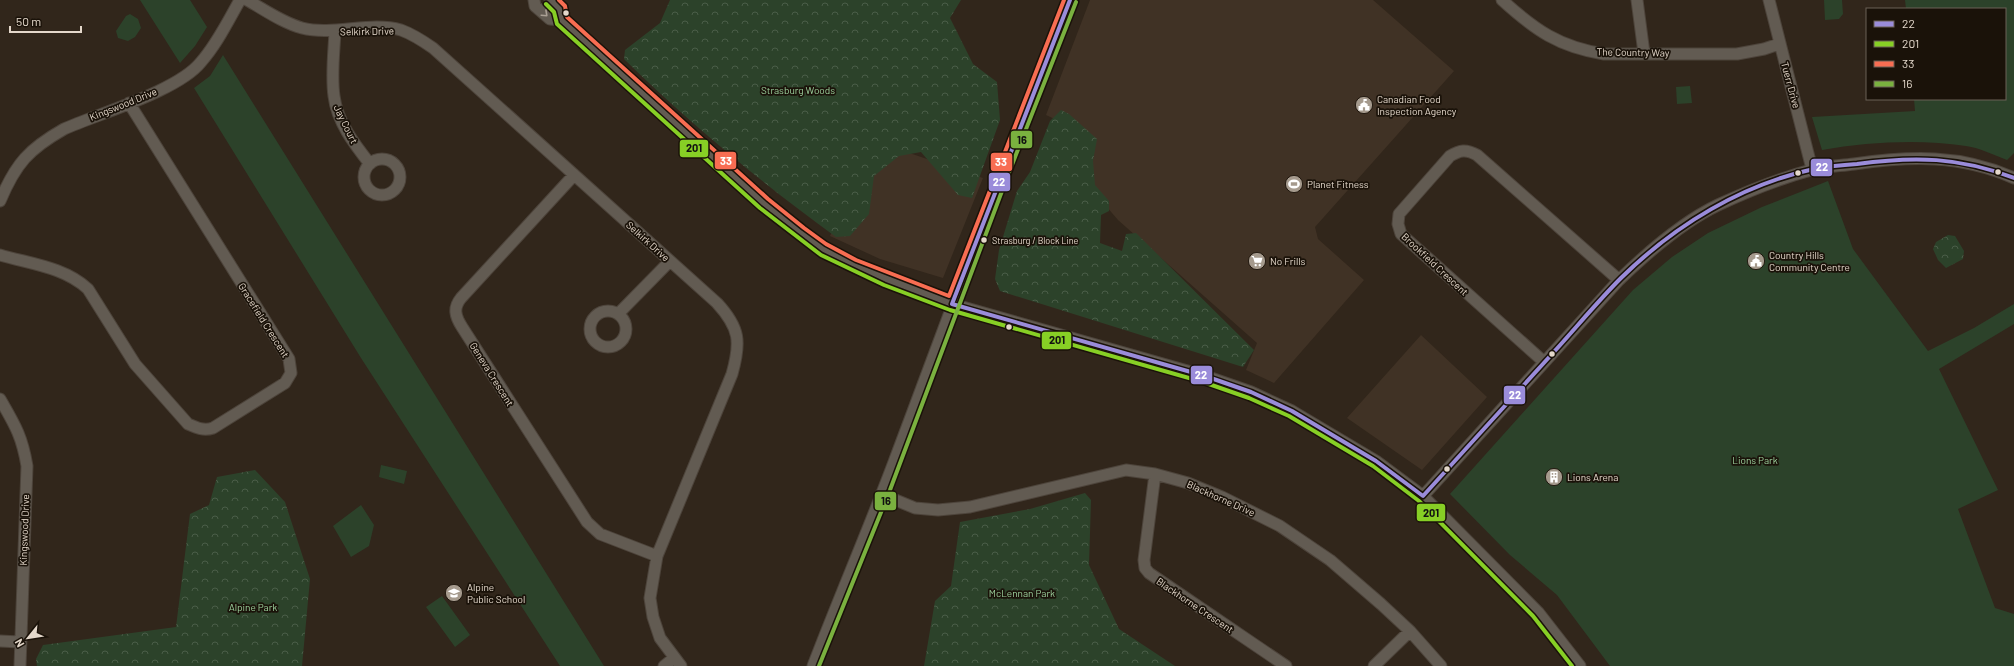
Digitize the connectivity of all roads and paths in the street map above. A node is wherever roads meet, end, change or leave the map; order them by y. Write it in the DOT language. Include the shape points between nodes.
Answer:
graph roads {
  1 [pos="240,0"];
  2 [pos="248,0"];
  3 [pos="534,0"];
  4 [pos="550,0"];
  5 [pos="1070,0"];
  6 [pos="1502,0"];
  7 [pos="1637,0"];
  8 [pos="1769,0"];
  9 [pos="562,20"];
  10 [pos="335,31"];
  11 [pos="1780,44"];
  12 [pos="1644,53"];
  13 [pos="129,103"];
  14 [pos="370,164"];
  15 [pos="1812,169"];
  16 [pos="574,175"];
  17 [pos="2014,178"];
  18 [pos="0,201"];
  19 [pos="0,255"];
  20 [pos="670,261"];
  21 [pos="1619,280"];
  22 [pos="952,304"];
  23 [pos="618,314"];
  24 [pos="1544,362"];
  25 [pos="0,399"];
  26 [pos="1155,474"];
  27 [pos="881,494"];
  28 [pos="1423,496"];
  29 [pos="657,556"];
  30 [pos="1410,631"];
  31 [pos="0,641"];
  32 [pos="20,642"];
  33 [pos="677,662"];
  34 [pos="20,666"];
  35 [pos="664,666"];
  36 [pos="813,666"];
  37 [pos="1286,666"];
  38 [pos="1374,666"];
  39 [pos="1441,666"];
  40 [pos="1580,666"];
  1 -- 13 [label="street, Kingswood Drive" via="215,43 194,69 171,84"];
  2 -- 10 [label="street, Selkirk Drive" via="303,28"];
  3 -- 9 [label="street, one-way" via="535,6 550,19"];
  4 -- 9 [label="street" via="560,9"];
  5 -- 22 [label="street"];
  6 -- 12 [label="street, The Country Way" via="1543,34 1584,51 1604,54"];
  7 -- 12 [label="street"];
  8 -- 11 [label="street, Tuerr Drive"];
  9 -- 22 [label="street" via="797,231 824,250 849,263 886,280"];
  10 -- 14 [label="street, Jay Court" via="332,83 334,98 345,127"];
  10 -- 16 [label="street, Selkirk Drive" via="394,29 419,38"];
  11 -- 12 [label="street, The Country Way" via="1738,54"];
  11 -- 15 [label="street, Tuerr Drive"];
  13 -- 18 [label="street, Kingswood Drive" via="64,129 44,141 11,175"];
  13 -- 19 [label="street, Gracefield Crescent" via="289,360 291,373 285,383 214,428 198,429 188,424 135,364 88,289 77,279 63,272"];
  15 -- 17 [label="street" via="1922,157 1956,160 1994,169"];
  15 -- 21 [label="street" via="1717,206 1677,231"];
  16 -- 20 [label="street, Selkirk Drive"];
  16 -- 29 [label="street, Geneva Crescent" via="461,298 455,310 462,327 587,522 600,534"];
  20 -- 23 [label="street"];
  20 -- 29 [label="street, Selkirk Drive" via="728,314 738,338 738,353 732,374"];
  21 -- 24 [label="street"];
  21 -- 24 [label="street, Brookfield Crescent" via="1477,155 1460,150 1450,156 1399,214 1401,234"];
  22 -- 27 [label="street"];
  22 -- 28 [label="street" via="1205,376 1251,392 1292,411 1376,461"];
  24 -- 28 [label="street"];
  25 -- 32 [label="street, Kingswood Drive" via="24,444 27,466"];
  26 -- 27 [label="street, Blackhorne Drive" via="1126,470 970,506 938,510 915,508"];
  26 -- 30 [label="street, Blackhorne Drive" via="1215,494 1280,526 1330,560"];
  26 -- 37 [label="street, Blackhorne Crescent" via="1145,556 1145,568 1148,573"];
  27 -- 36 [label="street"];
  28 -- 40 [label="street" via="1538,612"];
  29 -- 33 [label="street, Selkirk Drive" via="650,598 653,617 660,638"];
  30 -- 38 [label="street"];
  30 -- 39 [label="street, Blackhorne Drive"];
  31 -- 32 [label="street"];
  32 -- 34 [label="street, Kingswood Drive"];
  33 -- 35 [label="street"];
}
